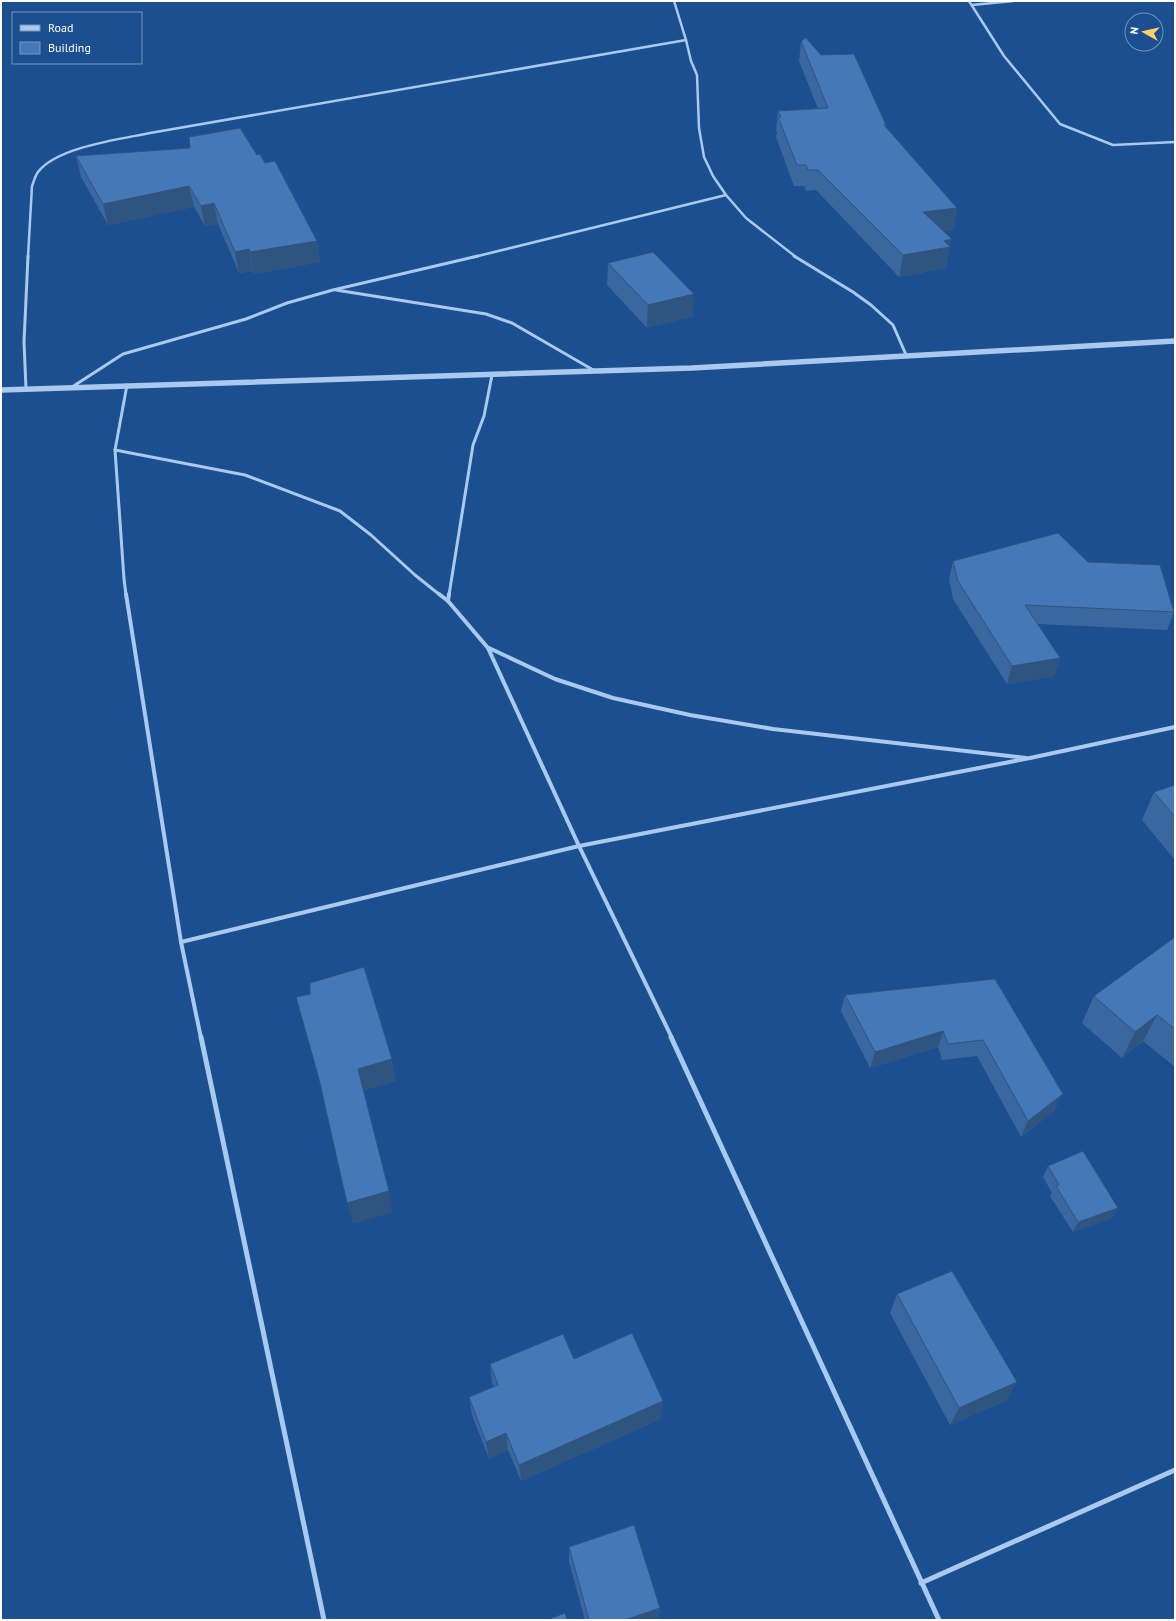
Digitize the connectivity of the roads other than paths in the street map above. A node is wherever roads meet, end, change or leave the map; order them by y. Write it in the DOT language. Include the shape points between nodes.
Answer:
graph roads {
  1 [pos="674,1"];
  2 [pos="969,1"];
  3 [pos="1013,1"];
  4 [pos="972,5"];
  5 [pos="686,40"];
  6 [pos="1175,142"];
  7 [pos="726,195"];
  8 [pos="333,290"];
  9 [pos="1175,341"];
  10 [pos="907,357"];
  11 [pos="595,371"];
  12 [pos="492,375"];
  13 [pos="127,384"];
  14 [pos="72,387"];
  15 [pos="26,388"];
  16 [pos="1,390"];
  17 [pos="115,450"];
  18 [pos="448,601"];
  19 [pos="488,648"];
  20 [pos="1175,727"];
  21 [pos="1030,758"];
  22 [pos="578,846"];
  23 [pos="181,942"];
  24 [pos="1175,1470"];
  25 [pos="921,1583"];
  26 [pos="324,1620"];
  27 [pos="939,1620"];
  1 -- 5 [label="street"];
  2 -- 4 [label="street"];
  3 -- 4 [label="street"];
  4 -- 6 [label="street" via="1004,56 1060,124 1113,145"];
  5 -- 7 [label="street" via="697,75 699,128 704,157"];
  5 -- 15 [label="street" via="150,134 88,147 50,162 39,171 32,186 24,342"];
  7 -- 8 [label="street"];
  7 -- 10 [label="street" via="746,218 789,253 871,305 893,325"];
  8 -- 11 [label="street" via="486,314 512,323"];
  8 -- 14 [label="street" via="287,303 246,319 123,354"];
  9 -- 10 [label="street"];
  10 -- 11 [label="street"];
  11 -- 12 [label="street"];
  12 -- 13 [label="street"];
  12 -- 18 [label="street" via="484,416 473,444"];
  13 -- 14 [label="street"];
  13 -- 17 [label="street"];
  14 -- 15 [label="street"];
  15 -- 16 [label="street"];
  17 -- 18 [label="street" via="245,475 340,511"];
  17 -- 23 [label="street" via="124,579"];
  18 -- 19 [label="street"];
  19 -- 21 [label="street" via="555,679 613,698 690,715 773,728"];
  19 -- 22 [label="street"];
  20 -- 21 [label="street"];
  21 -- 22 [label="street"];
  22 -- 23 [label="street"];
  22 -- 25 [label="street" via="665,1024"];
  23 -- 26 [label="street"];
  24 -- 25 [label="street"];
  25 -- 27 [label="street"];
}
